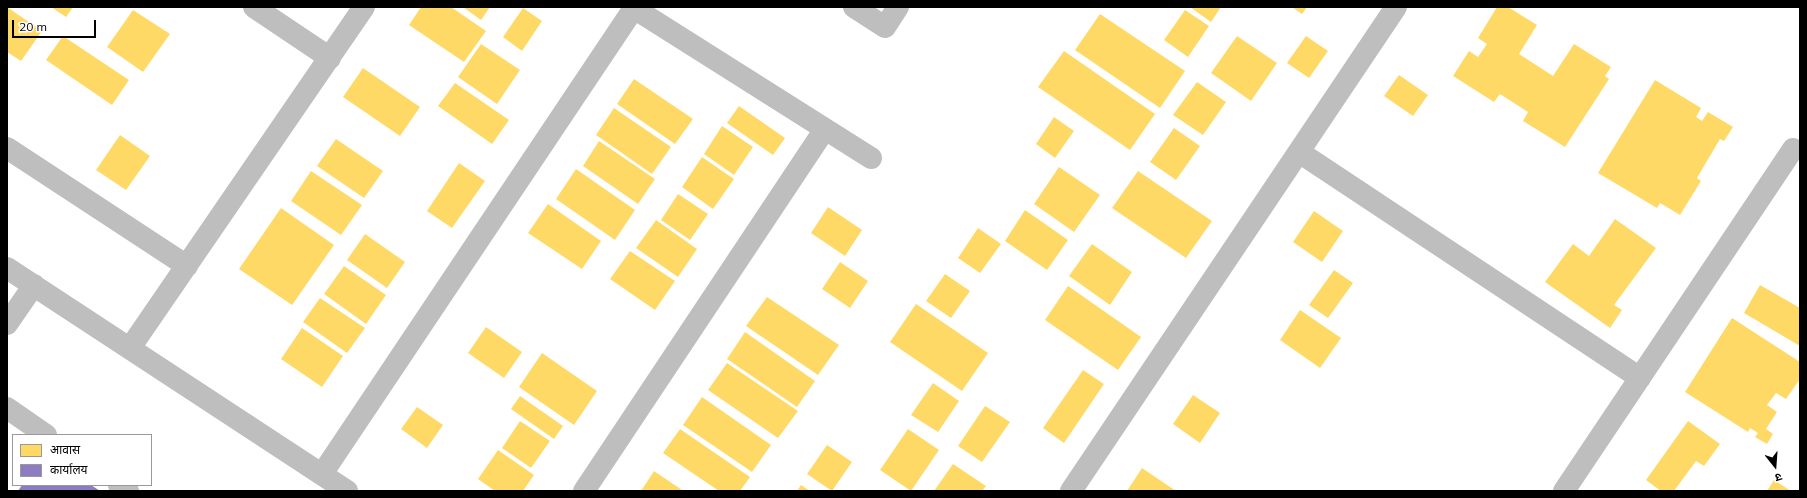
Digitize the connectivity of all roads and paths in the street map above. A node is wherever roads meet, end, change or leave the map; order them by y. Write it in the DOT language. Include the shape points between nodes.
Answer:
graph roads {
  1 [pos="254,7"];
  2 [pos="364,7"];
  3 [pos="854,7"];
  4 [pos="898,7"];
  5 [pos="1396,7"];
  6 [pos="633,8"];
  7 [pos="330,58"];
  8 [pos="825,129"];
  9 [pos="7,148"];
  10 [pos="1793,149"];
  11 [pos="1299,152"];
  12 [pos="871,158"];
  13 [pos="187,266"];
  14 [pos="7,268"];
  15 [pos="34,285"];
  16 [pos="7,324"];
  17 [pos="130,348"];
  18 [pos="1640,378"];
  19 [pos="7,408"];
  20 [pos="45,434"];
  21 [pos="322,474"];
  22 [pos="347,491"];
  23 [pos="584,491"];
  24 [pos="1071,491"];
  25 [pos="1564,491"];
  1 -- 7 [label="street"];
  2 -- 7 [label="street"];
  3 -- 4 [label="street" via="885,27"];
  5 -- 11 [label="street"];
  6 -- 8 [label="street"];
  6 -- 21 [label="street"];
  7 -- 13 [label="street"];
  8 -- 12 [label="street"];
  8 -- 23 [label="street"];
  9 -- 13 [label="street"];
  10 -- 18 [label="street"];
  11 -- 18 [label="street"];
  11 -- 24 [label="street"];
  13 -- 17 [label="street"];
  14 -- 15 [label="street"];
  15 -- 16 [label="street"];
  15 -- 17 [label="street"];
  17 -- 21 [label="street"];
  18 -- 25 [label="street"];
  19 -- 20 [label="street"];
  21 -- 22 [label="street"];
}
